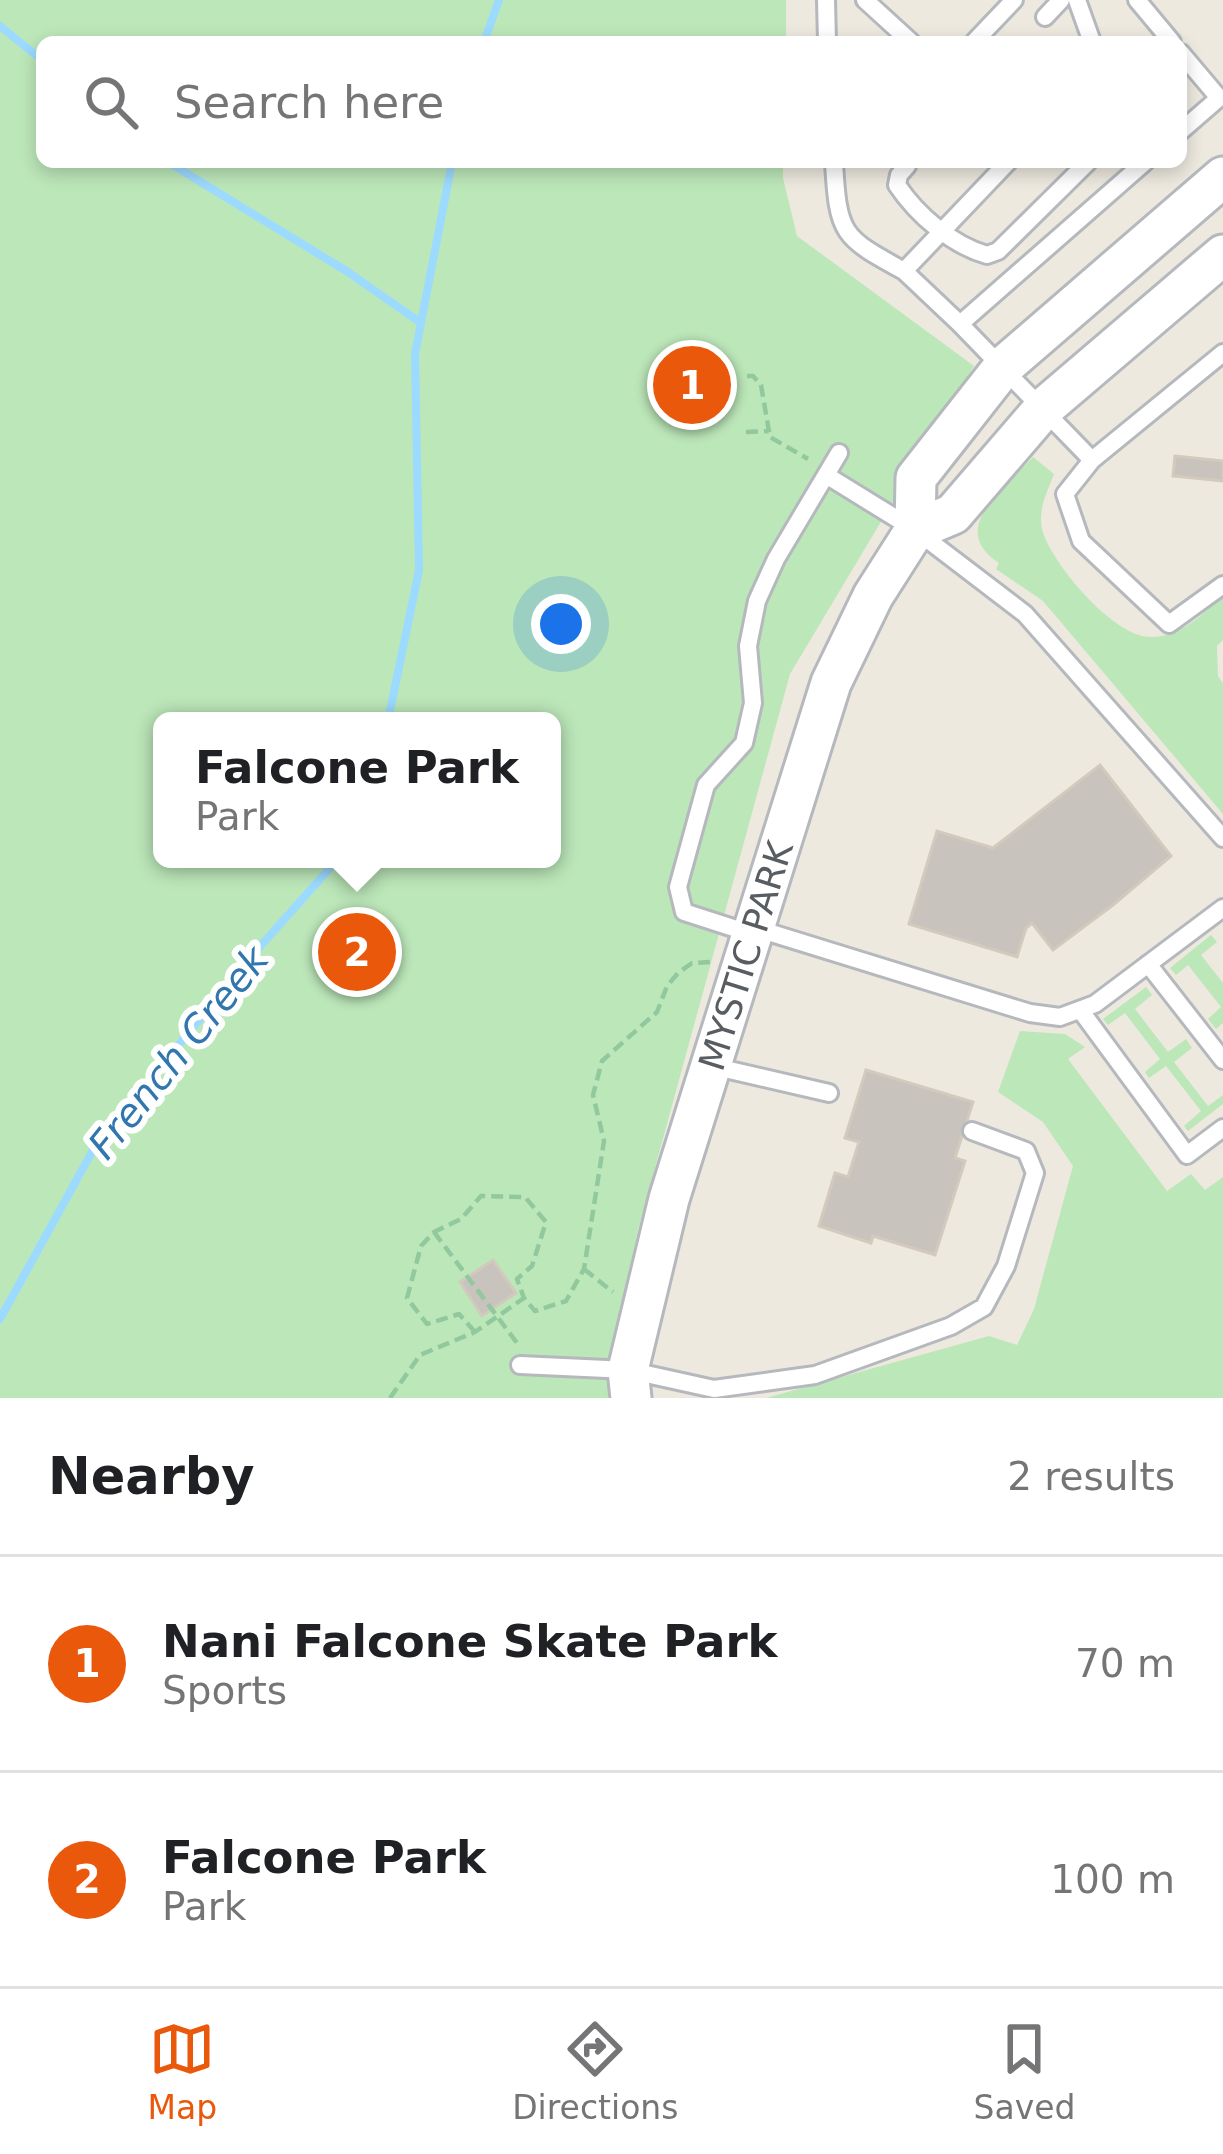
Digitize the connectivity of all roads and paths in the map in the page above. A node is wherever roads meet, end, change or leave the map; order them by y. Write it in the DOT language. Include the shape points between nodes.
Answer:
graph roads {
  1 [pos="826,0"];
  2 [pos="865,0"];
  3 [pos="1014,0"];
  4 [pos="1061,0"];
  5 [pos="1077,0"];
  6 [pos="1137,0"];
  7 [pos="1045,17"];
  8 [pos="827,36"];
  9 [pos="904,36"];
  10 [pos="980,36"];
  11 [pos="1089,36"];
  12 [pos="1167,36"];
  13 [pos="1187,60"];
  14 [pos="1187,125"];
  15 [pos="835,168"];
  16 [pos="906,168"];
  17 [pos="1002,168"];
  18 [pos="1082,168"];
  19 [pos="1138,168"];
  20 [pos="1222,181"];
  21 [pos="941,231"];
  22 [pos="1223,255"];
  23 [pos="904,271"];
  24 [pos="960,323"];
  25 [pos="1223,352"];
  26 [pos="1004,367"];
  27 [pos="748,376"];
  28 [pos="1045,407"];
  29 [pos="769,431"];
  30 [pos="746,432"];
  31 [pos="839,453"];
  32 [pos="1092,460"];
  33 [pos="827,473"];
  34 [pos="915,530"];
  35 [pos="1223,585"];
  36 [pos="1223,838"];
  37 [pos="1222,913"];
  38 [pos="753,931"];
  39 [pos="710,962"];
  40 [pos="1148,964"];
  41 [pos="1081,1011"];
  42 [pos="1223,1060"];
  43 [pos="711,1066"];
  44 [pos="829,1093"];
  45 [pos="1223,1128"];
  46 [pos="972,1132"];
  47 [pos="434,1232"];
  48 [pos="584,1269"];
  49 [pos="613,1292"];
  50 [pos="524,1298"];
  51 [pos="499,1316"];
  52 [pos="476,1332"];
  53 [pos="520,1365"];
  54 [pos="630,1384"];
  55 [pos="390,1398"];
  1 -- 8 [label="lane"];
  2 -- 9 [label="lane"];
  3 -- 10 [label="lane"];
  4 -- 7 [label="lane"];
  5 -- 11 [label="lane"];
  6 -- 12 [label="lane"];
  13 -- 14 [label="lane" via="1219,98"];
  15 -- 23 [label="lane" via="841,219 853,242"];
  16 -- 21 [label="lane" via="897,185"];
  17 -- 21 [label="lane"];
  18 -- 21 [label="lane" via="998,251 974,251"];
  19 -- 24 [label="lane"];
  20 -- 26 [label="street, MYSTIC PARK"];
  21 -- 23 [label="lane"];
  22 -- 28 [label="street, MYSTIC PARK"];
  23 -- 24 [label="lane"];
  24 -- 26 [label="lane"];
  25 -- 32 [label="lane"];
  26 -- 28 [label="lane"];
  26 -- 34 [label="street, MYSTIC PARK" via="916,478"];
  27 -- 29 [label="path" via="761,385"];
  28 -- 32 [label="lane"];
  28 -- 34 [label="street, MYSTIC PARK" via="953,514"];
  29 -- 30 [label="path"];
  29 -- 33 [label="path"];
  31 -- 33 [label="lane"];
  32 -- 35 [label="lane" via="1065,494 1082,541 1133,594 1168,624"];
  33 -- 34 [label="lane"];
  33 -- 38 [label="lane" via="757,601 744,743 706,785 678,887 684,912"];
  34 -- 36 [label="lane" via="1024,614"];
  34 -- 38 [label="street, MYSTIC PARK" via="830,683"];
  37 -- 40 [label="lane"];
  38 -- 41 [label="lane" via="1030,1013"];
  38 -- 43 [label="street, MYSTIC PARK"];
  39 -- 48 [label="path" via="677,973 657,1012 602,1060 593,1095 604,1141"];
  40 -- 41 [label="lane"];
  40 -- 42 [label="lane"];
  41 -- 45 [label="lane" via="1187,1155"];
  43 -- 44 [label="lane"];
  43 -- 54 [label="street, MYSTIC PARK" via="669,1199"];
  46 -- 54 [label="lane" via="1025,1151 1036,1173 984,1307 815,1376 714,1389"];
  47 -- 50 [label="path" via="461,1219 481,1196 525,1197 546,1222 532,1266 517,1279"];
  47 -- 51 [label="path"];
  47 -- 52 [label="path" via="421,1246 406,1298 427,1324 459,1313"];
  48 -- 49 [label="path"];
  48 -- 50 [label="path" via="566,1301 535,1310"];
  50 -- 51 [label="path"];
  51 -- 52 [label="path"];
  51 -- 53 [label="path" via="516,1340"];
  52 -- 55 [label="path" via="420,1355"];
  53 -- 54 [label="lane"];
}
